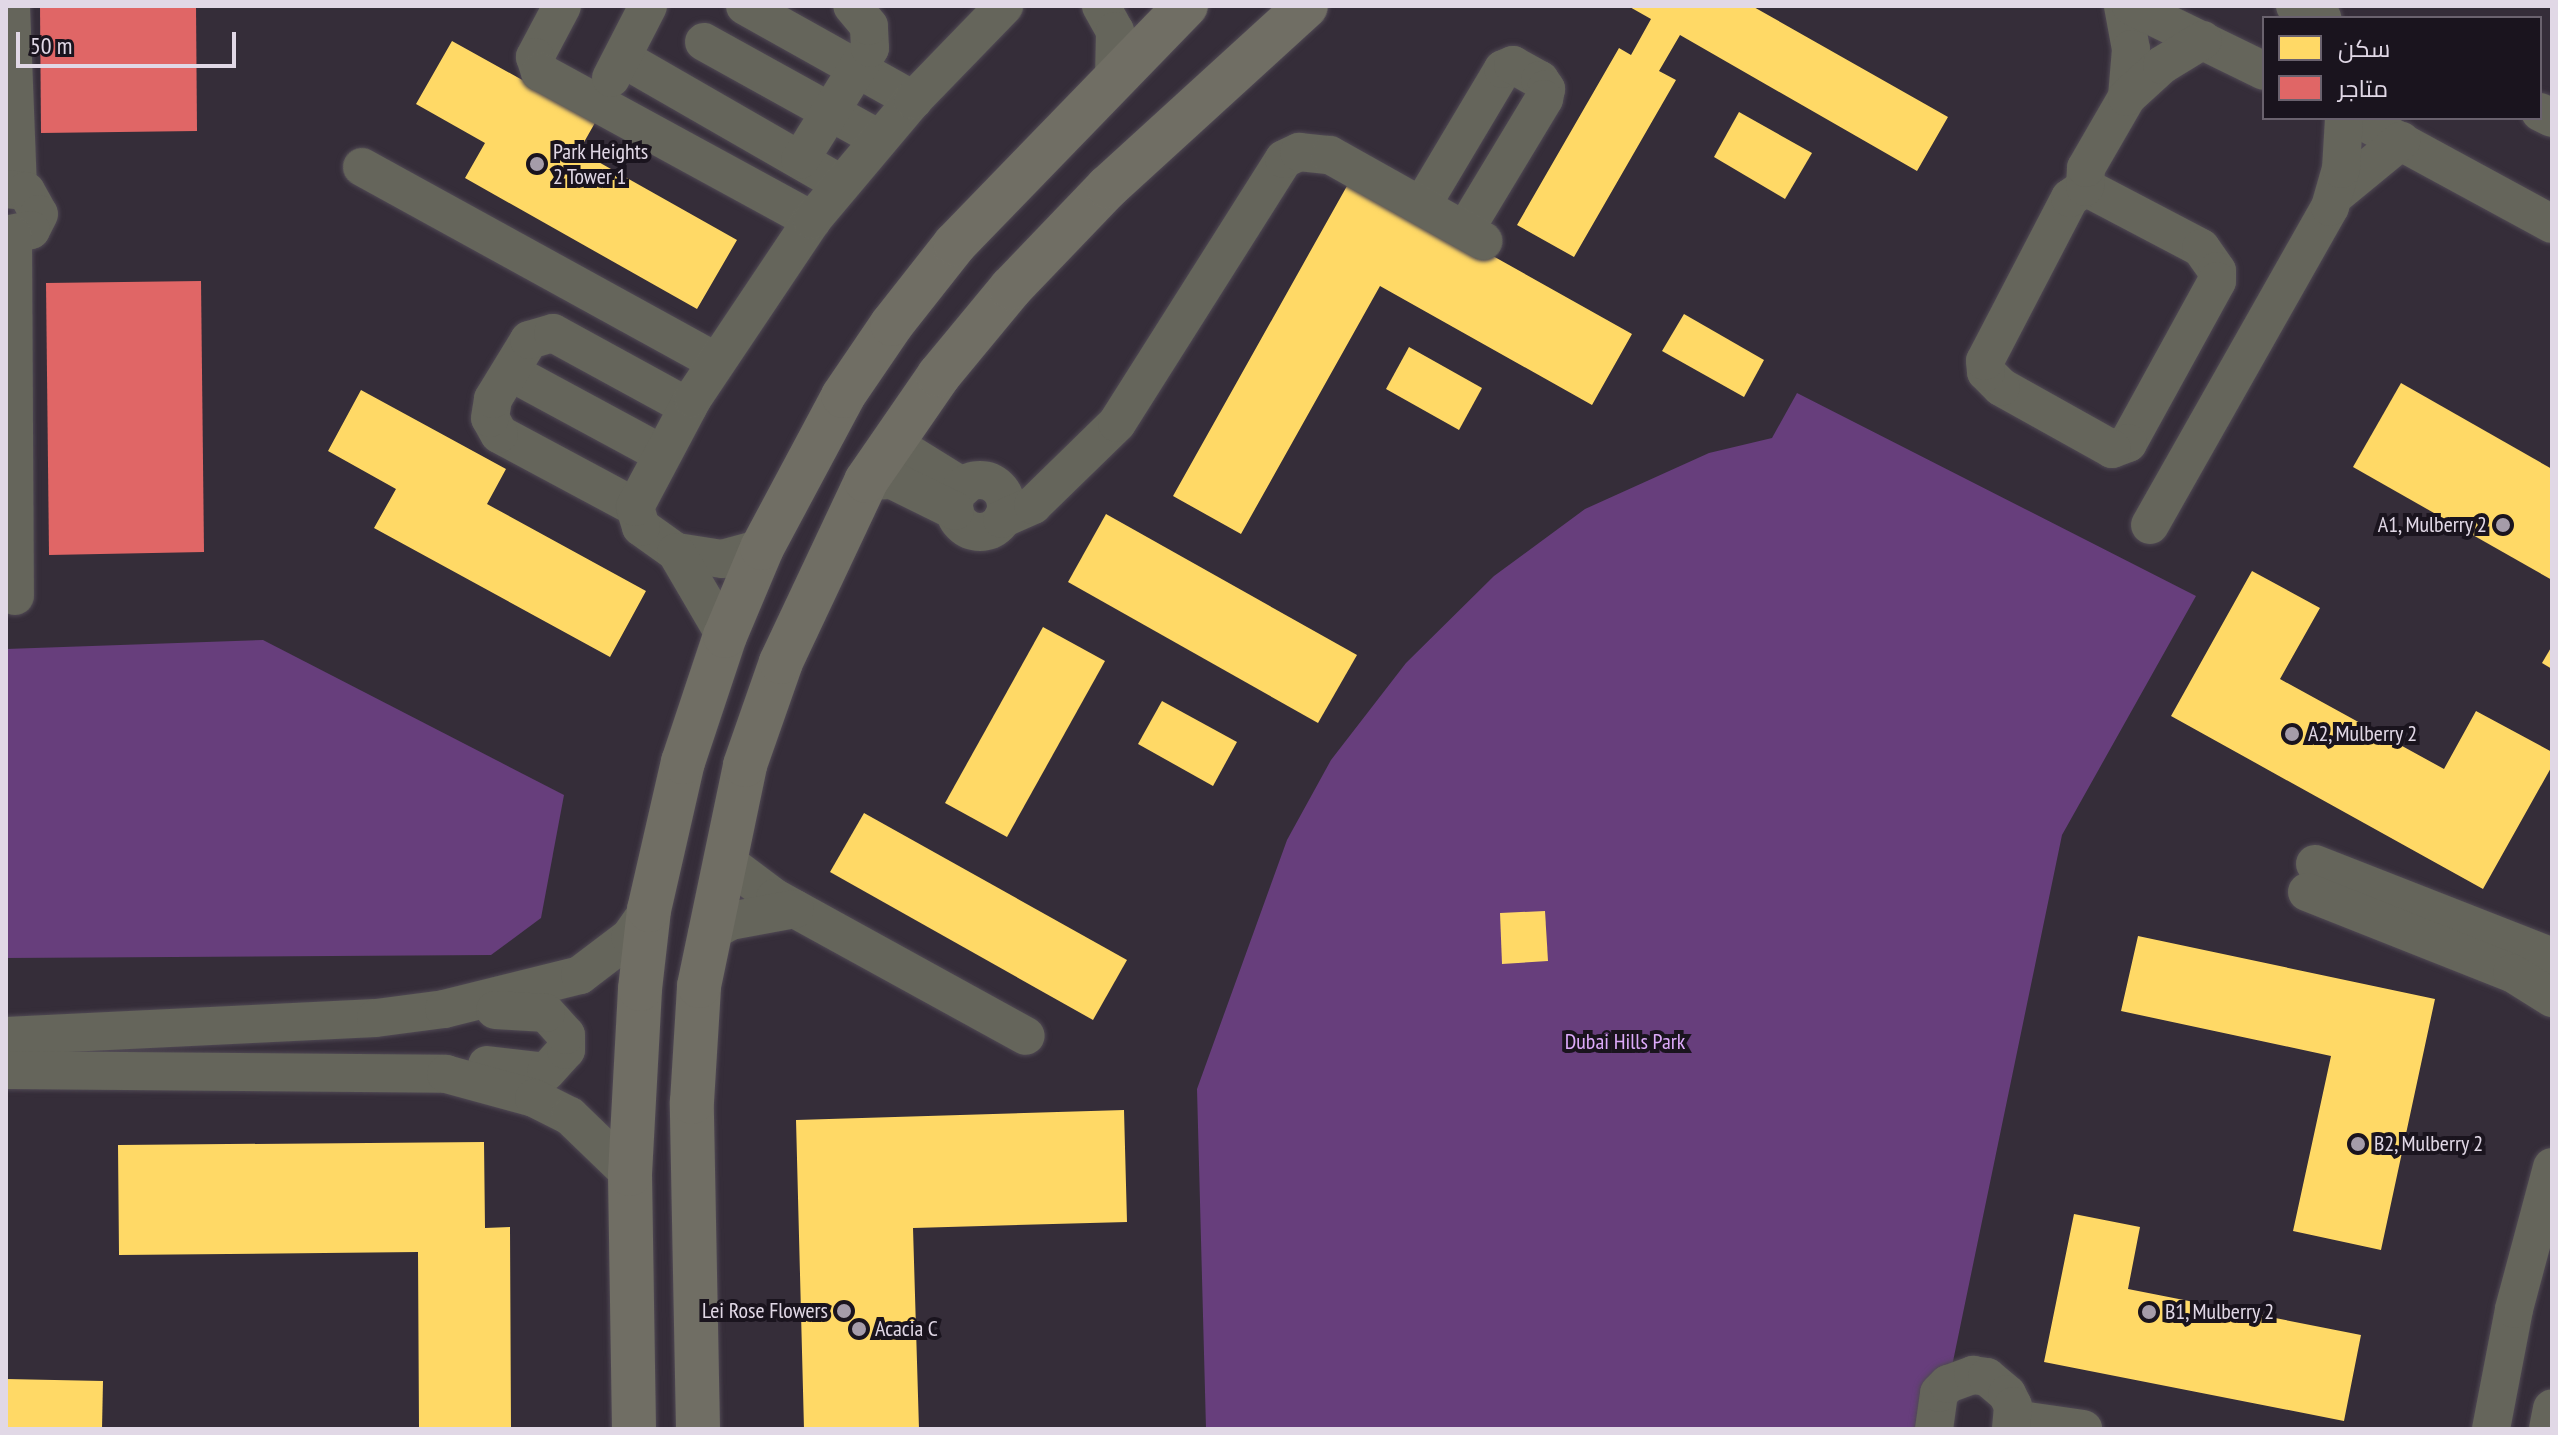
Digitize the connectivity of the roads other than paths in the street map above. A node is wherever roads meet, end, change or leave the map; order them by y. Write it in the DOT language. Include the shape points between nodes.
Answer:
graph roads {
  1 [pos="11,6"];
  2 [pos="562,6"];
  3 [pos="648,6"];
  4 [pos="745,6"];
  5 [pos="852,6"];
  6 [pos="1004,6"];
  7 [pos="1101,6"];
  8 [pos="1186,6"];
  9 [pos="2123,6"];
  10 [pos="2131,6"];
  11 [pos="2295,6"];
  12 [pos="1301,8"];
  13 [pos="2318,16"];
  14 [pos="2203,40"];
  15 [pos="704,42"];
  16 [pos="622,58"];
  17 [pos="860,67"];
  18 [pos="2262,70"];
  19 [pos="1114,78"];
  20 [pos="2127,97"];
  21 [pos="913,100"];
  22 [pos="598,102"];
  23 [pos="831,112"];
  24 [pos="2344,120"];
  25 [pos="2361,120"];
  26 [pos="879,139"];
  27 [pos="2401,141"];
  28 [pos="800,160"];
  29 [pos="362,167"];
  30 [pos="841,184"];
  31 [pos="2085,187"];
  32 [pos="10,188"];
  33 [pos="2334,196"];
  34 [pos="1422,205"];
  35 [pos="2546,216"];
  36 [pos="812,220"];
  37 [pos="10,236"];
  38 [pos="716,362"];
  39 [pos="527,381"];
  40 [pos="688,407"];
  41 [pos="892,443"];
  42 [pos="662,454"];
  43 [pos="866,481"];
  44 [pos="980,502"];
  45 [pos="635,507"];
  46 [pos="2150,525"];
  47 [pos="762,548"];
  48 [pos="676,552"];
  49 [pos="15,596"];
  50 [pos="725,636"];
  51 [pos="723,859"];
  52 [pos="795,909"];
  53 [pos="649,910"];
  54 [pos="707,934"];
  55 [pos="2552,957"];
  56 [pos="2552,998"];
  57 [pos="444,1009"];
  58 [pos="6,1015"];
  59 [pos="138,1029"];
  60 [pos="1026,1036"];
  61 [pos="8,1062"];
  62 [pos="446,1074"];
  63 [pos="2552,1167"];
  64 [pos="630,1174"];
  65 [pos="2552,1408"];
  66 [pos="2013,1424"];
  67 [pos="634,1429"];
  68 [pos="698,1429"];
  69 [pos="1934,1429"];
  70 [pos="2083,1429"];
  71 [pos="2491,1429"];
  72 [pos="2548,1429"];
  1 -- 32 [label="street"];
  2 -- 22 [label="street" via="535,57 535,68"];
  3 -- 16 [label="street"];
  4 -- 17 [label="street"];
  5 -- 17 [label="street" via="864,16 871,37"];
  6 -- 21 [label="street"];
  7 -- 19 [label="street" via="1115,31"];
  8 -- 19 [label="main road"];
  9 -- 20 [label="street" via="2131,49"];
  10 -- 14 [label="street"];
  11 -- 13 [label="street"];
  12 -- 41 [label="main road" via="1142,153 1011,288 939,375"];
  14 -- 18 [label="street"];
  14 -- 20 [label="street" via="2162,65"];
  15 -- 23 [label="street"];
  16 -- 22 [label="street"];
  16 -- 28 [label="street"];
  17 -- 21 [label="street"];
  17 -- 23 [label="street"];
  19 -- 47 [label="main road" via="955,244 892,324 843,396"];
  20 -- 31 [label="street" via="2086,168"];
  21 -- 26 [label="street"];
  22 -- 36 [label="street"];
  23 -- 26 [label="street"];
  23 -- 28 [label="street"];
  24 -- 33 [label="street"];
  25 -- 27 [label="street"];
  26 -- 30 [label="street"];
  27 -- 33 [label="street"];
  27 -- 35 [label="street"];
  28 -- 30 [label="street"];
  29 -- 38 [label="street"];
  30 -- 36 [label="street"];
  31 -- 31 [label="street" via="2070,198 1985,361 1986,372 2001,387 2112,449 2128,443 2217,281 2217,271 2201,248"];
  32 -- 37 [label="street" via="33,196 39,214 31,230"];
  33 -- 46 [label="street"];
  34 -- 34 [label="street" via="1474,236 1544,99 1546,89 1540,80 1513,65 1503,69"];
  34 -- 44 [label="street" via="1330,155 1307,152 1284,159 1117,423 1033,505"];
  36 -- 38 [label="street"];
  37 -- 49 [label="street"];
  38 -- 40 [label="street"];
  39 -- 42 [label="street"];
  40 -- 42 [label="street"];
  40 -- 45 [label="street" via="553,333 529,340 493,399 490,418 499,434"];
  41 -- 43 [label="main road"];
  41 -- 44 [label="street"];
  42 -- 45 [label="street"];
  43 -- 44 [label="street" via="892,480"];
  43 -- 51 [label="main road" via="781,662 745,765"];
  45 -- 48 [label="street" via="641,527"];
  47 -- 48 [label="street" via="722,559"];
  47 -- 50 [label="main road"];
  48 -- 50 [label="street"];
  50 -- 53 [label="main road" via="683,762"];
  51 -- 52 [label="street"];
  51 -- 54 [label="main road"];
  52 -- 54 [label="street" via="730,921"];
  52 -- 60 [label="street"];
  53 -- 57 [label="street" via="630,937 580,975"];
  53 -- 64 [label="main road" via="634,1047"];
  54 -- 68 [label="main road" via="692,1102"];
  55 -- 56 [label="street" via="2311,878 2512,973"];
  57 -- 59 [label="street" via="376,1018"];
  57 -- 62 [label="street" via="546,1013 566,1035 566,1050 546,1072 489,1065"];
  58 -- 59 [label="street" via="85,1015"];
  59 -- 61 [label="street"];
  61 -- 62 [label="street"];
  62 -- 64 [label="street" via="534,1098 570,1116"];
  63 -- 71 [label="street" via="2514,1309"];
  64 -- 67 [label="main road"];
  65 -- 72 [label="street"];
  66 -- 69 [label="street" via="2013,1406 1999,1384 1973,1375 1960,1377 1939,1393"];
  66 -- 70 [label="street"];
}
